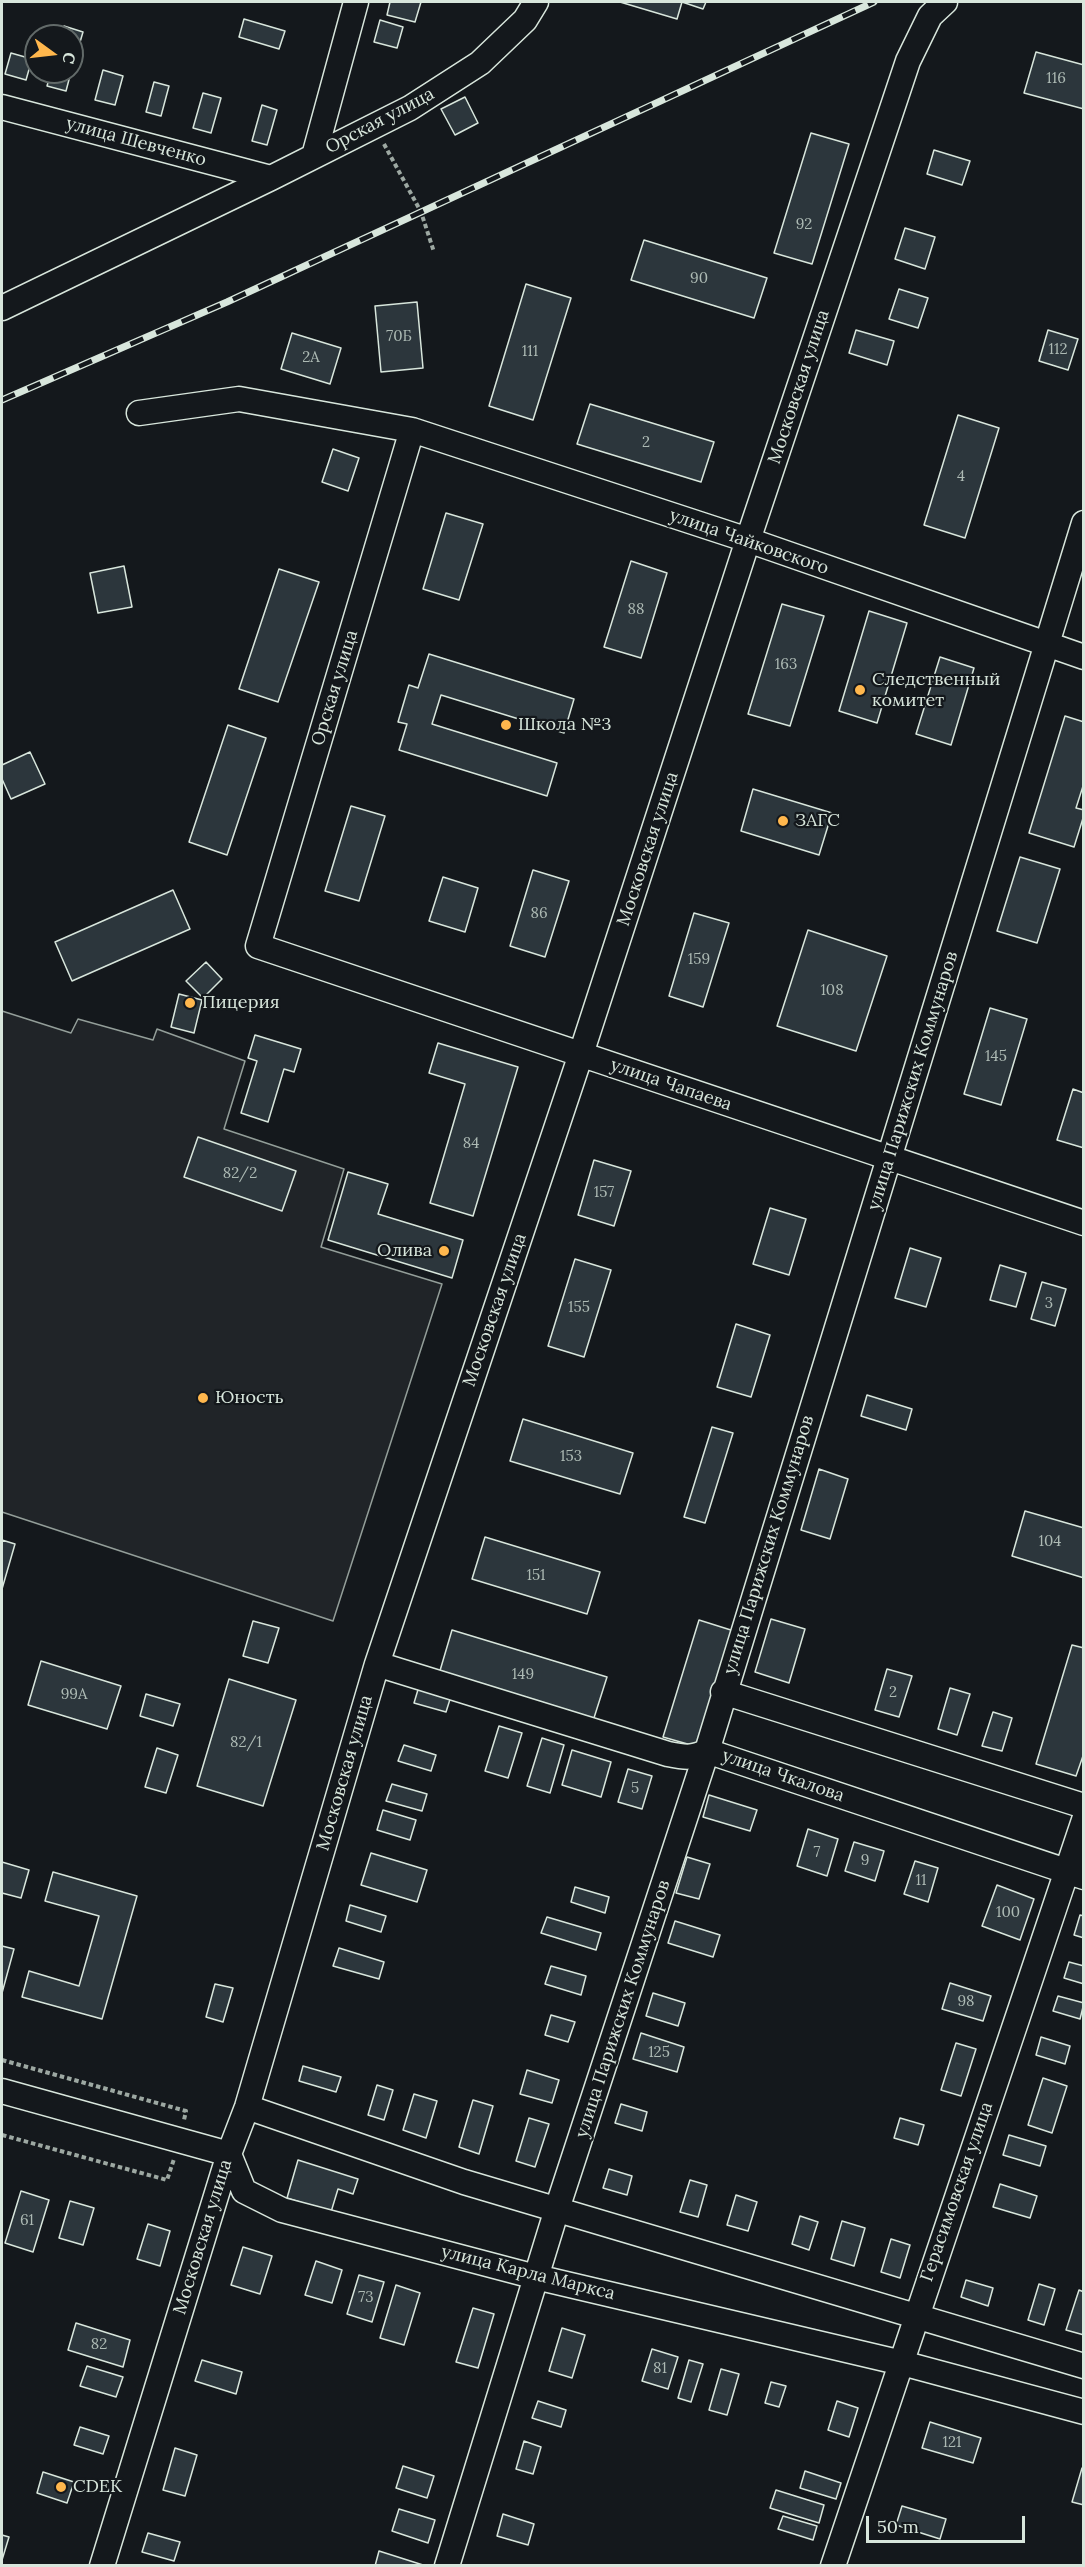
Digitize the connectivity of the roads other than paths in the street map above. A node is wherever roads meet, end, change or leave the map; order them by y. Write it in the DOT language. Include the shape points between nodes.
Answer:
graph roads {
  1 [pos="356,2"];
  2 [pos="536,2"];
  3 [pos="945,2"];
  4 [pos="2,107"];
  5 [pos="314,156"];
  6 [pos="271,178"];
  7 [pos="2,309"];
  8 [pos="139,413"];
  9 [pos="412,430"];
  10 [pos="1083,522"];
  11 [pos="748,540"];
  12 [pos="1047,646"];
  13 [pos="1083,657"];
  14 [pos="258,946"];
  15 [pos="581,1054"];
  16 [pos="888,1159"];
  17 [pos="1083,1223"];
  18 [pos="377,1664"];
  19 [pos="723,1692"];
  20 [pos="707,1751"];
  21 [pos="1083,1806"];
  22 [pos="1083,1820"];
  23 [pos="1075,1874"];
  24 [pos="2,2091"];
  25 [pos="247,2107"];
  26 [pos="229,2154"];
  27 [pos="557,2209"];
  28 [pos="536,2277"];
  29 [pos="915,2317"];
  30 [pos="903,2363"];
  31 [pos="1083,2366"];
  32 [pos="1083,2412"];
  33 [pos="102,2565"];
  34 [pos="447,2565"];
  35 [pos="833,2565"];
  1 -- 5 [label="street, Орская улица"];
  2 -- 5 [label="street, Орская улица" via="525,20 480,63 410,108"];
  3 -- 11 [label="street, Московская улица" via="930,16 908,61"];
  4 -- 6 [label="street, улица Шевченко"];
  5 -- 6 [label="street"];
  6 -- 7 [label="street"];
  8 -- 9 [label="street, улица Чайковского" via="239,399"];
  9 -- 11 [label="street, улица Чайковского"];
  9 -- 14 [label="street, Орская улица"];
  10 -- 12 [label="street, улица Парижских Коммунаров"];
  11 -- 12 [label="street, улица Чайковского"];
  11 -- 15 [label="street, Московская улица"];
  12 -- 13 [label="street, улица Чайковского"];
  12 -- 16 [label="street, улица Парижских Коммунаров"];
  14 -- 15 [label="street, улица Чапаева"];
  15 -- 16 [label="street, улица Чапаева"];
  15 -- 18 [label="street, Московская улица"];
  16 -- 17 [label="street, улица Чапаева"];
  16 -- 19 [label="street, улица Парижских Коммунаров"];
  18 -- 20 [label="street, улица Чкалова" via="668,1754 687,1758"];
  18 -- 25 [label="street, Московская улица"];
  19 -- 20 [label="street, улица Парижских Коммунаров"];
  19 -- 21 [label="street"];
  20 -- 23 [label="street, улица Чкалова"];
  20 -- 27 [label="street, улица Парижских Коммунаров"];
  22 -- 23 [label="street, Герасимовская улица"];
  23 -- 29 [label="street, Герасимовская улица"];
  24 -- 26 [label="street"];
  25 -- 26 [label="street, Московская улица"];
  25 -- 27 [label="street" via="464,2182"];
  26 -- 28 [label="street, улица Карла Маркса" via="244,2191 282,2210"];
  26 -- 33 [label="street, Московская улица"];
  27 -- 28 [label="street, улица Парижских Коммунаров"];
  27 -- 29 [label="street"];
  28 -- 30 [label="street, улица Карла Маркса"];
  28 -- 34 [label="street, улица Парижских Коммунаров"];
  29 -- 30 [label="street, Герасимовская улица"];
  29 -- 31 [label="street"];
  30 -- 32 [label="street, улица Карла Маркса"];
  30 -- 35 [label="street, Герасимовская улица"];
}
